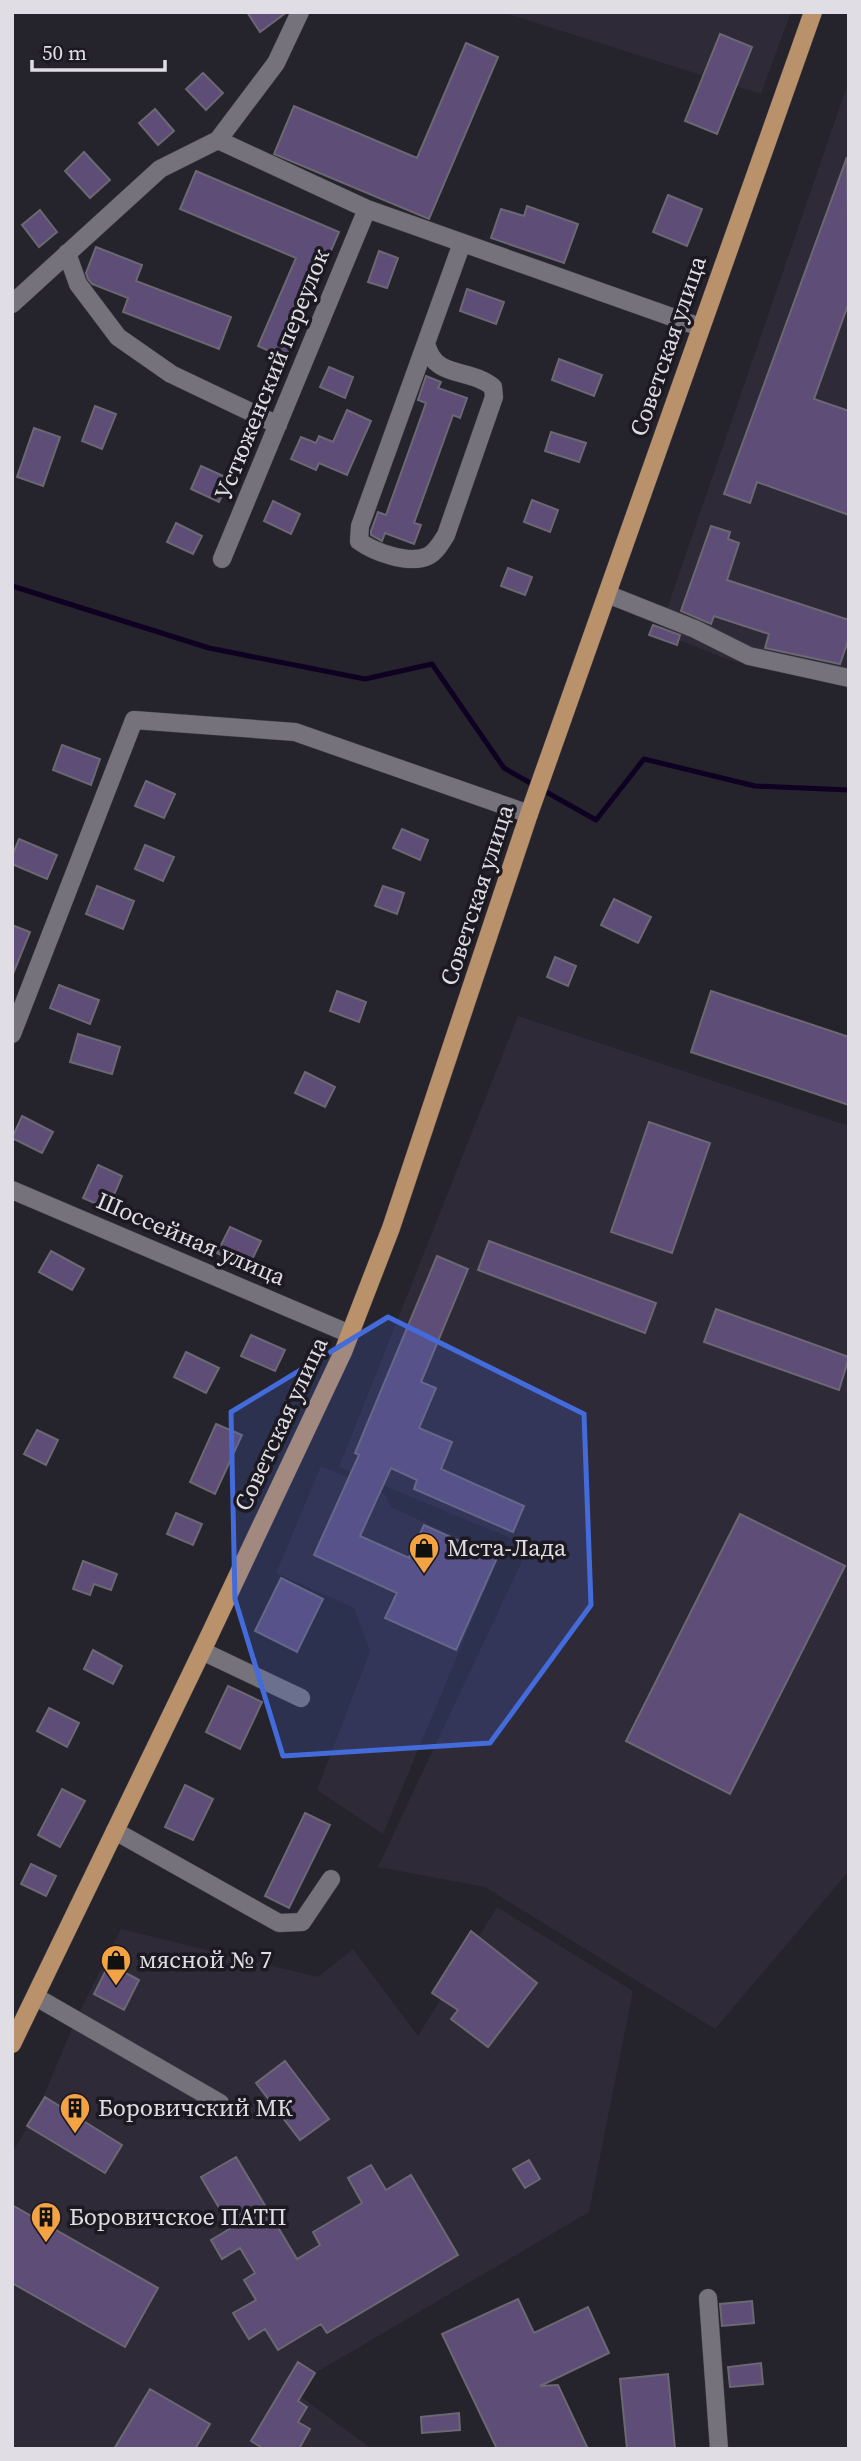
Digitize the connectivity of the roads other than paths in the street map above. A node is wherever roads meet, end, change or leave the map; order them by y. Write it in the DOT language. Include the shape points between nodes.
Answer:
graph roads {
  1 [pos="300,12"];
  2 [pos="813,12"];
  3 [pos="218,140"];
  4 [pos="367,209"];
  5 [pos="462,243"];
  6 [pos="67,253"];
  7 [pos="12,304"];
  8 [pos="700,327"];
  9 [pos="426,343"];
  10 [pos="278,425"];
  11 [pos="222,559"];
  12 [pos="607,594"];
  13 [pos="849,678"];
  14 [pos="532,807"];
  15 [pos="12,1034"];
  16 [pos="12,1190"];
  17 [pos="350,1334"];
  18 [pos="202,1651"];
  19 [pos="301,1698"];
  20 [pos="115,1831"];
  21 [pos="331,1880"];
  22 [pos="36,1997"];
  23 [pos="12,2045"];
  24 [pos="220,2104"];
  25 [pos="708,2298"];
  26 [pos="719,2449"];
  1 -- 3 [label="street" via="276,63"];
  2 -- 8 [label="main road, Советская улица"];
  3 -- 4 [label="street"];
  3 -- 6 [label="street" via="160,169"];
  4 -- 5 [label="street"];
  4 -- 10 [label="street, Устюженский переулок"];
  5 -- 8 [label="street"];
  5 -- 9 [label="street"];
  6 -- 7 [label="street"];
  6 -- 10 [label="street" via="78,284 118,337 172,374"];
  8 -- 12 [label="main road, Советская улица"];
  9 -- 9 [label="street" via="429,356 441,367 486,381 493,387 494,397 446,536 427,557 408,559 369,548 359,541 360,526"];
  10 -- 11 [label="street, Устюженский переулок"];
  12 -- 13 [label="street" via="749,656"];
  12 -- 14 [label="main road, Советская улица"];
  14 -- 15 [label="street" via="295,732 134,720"];
  14 -- 17 [label="main road, Советская улица" via="391,1228"];
  16 -- 17 [label="street, Шоссейная улица"];
  17 -- 18 [label="main road, Советская улица"];
  18 -- 19 [label="street"];
  18 -- 20 [label="main road, Советская улица"];
  20 -- 21 [label="street" via="279,1923 302,1922"];
  20 -- 22 [label="main road, Советская улица"];
  22 -- 23 [label="main road, Советская улица"];
  22 -- 24 [label="street"];
  25 -- 26 [label="street"];
}
